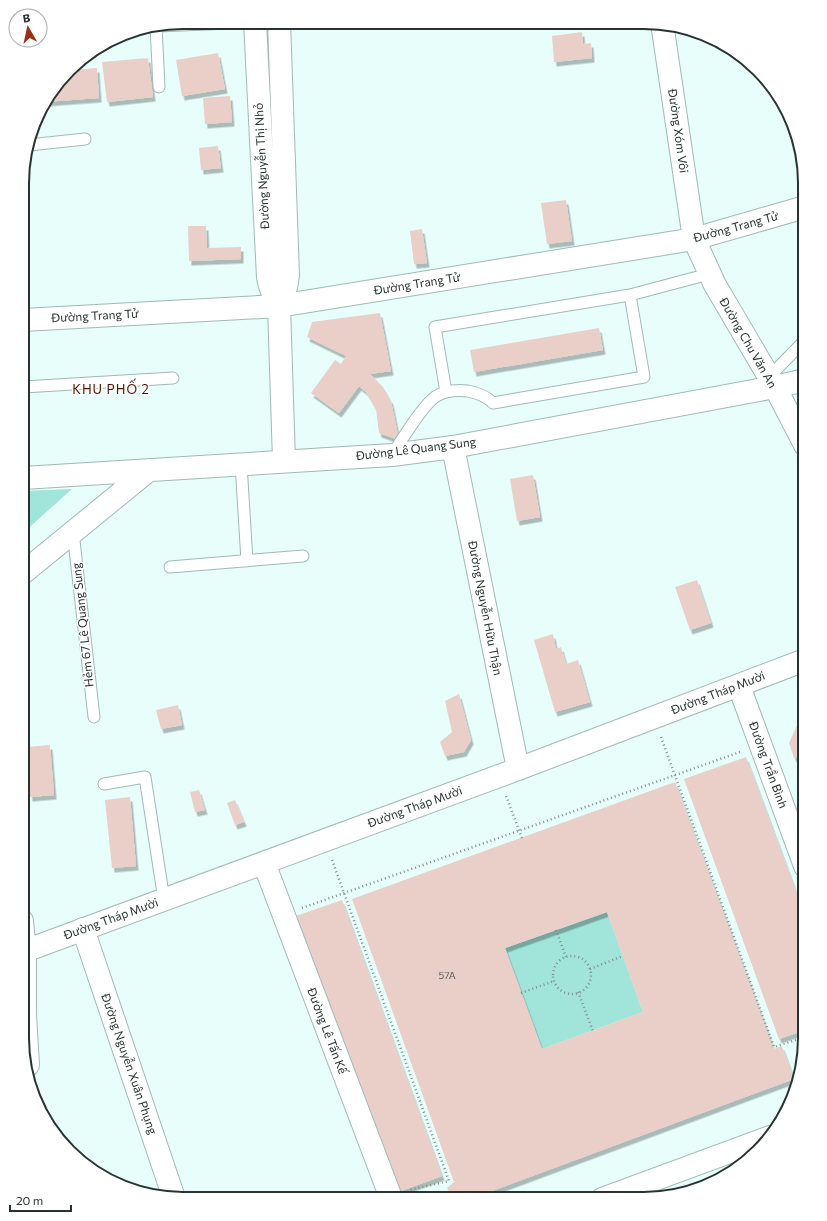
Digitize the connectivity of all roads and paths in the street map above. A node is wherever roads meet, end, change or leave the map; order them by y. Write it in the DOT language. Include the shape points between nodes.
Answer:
graph roads {
  1 [pos="256,29"];
  2 [pos="278,29"];
  3 [pos="663,30"];
  4 [pos="157,31"];
  5 [pos="159,87"];
  6 [pos="85,139"];
  7 [pos="34,144"];
  8 [pos="798,209"];
  9 [pos="694,239"];
  10 [pos="709,274"];
  11 [pos="630,295"];
  12 [pos="279,306"];
  13 [pos="29,320"];
  14 [pos="798,349"];
  15 [pos="173,378"];
  16 [pos="798,380"];
  17 [pos="772,382"];
  18 [pos="29,387"];
  19 [pos="446,392"];
  20 [pos="798,432"];
  21 [pos="453,447"];
  22 [pos="392,455"];
  23 [pos="284,462"];
  24 [pos="241,464"];
  25 [pos="149,470"];
  26 [pos="29,478"];
  27 [pos="73,532"];
  28 [pos="303,556"];
  29 [pos="247,561"];
  30 [pos="170,567"];
  31 [pos="29,568"];
  32 [pos="798,663"];
  33 [pos="738,686"];
  34 [pos="94,717"];
  35 [pos="654,718"];
  36 [pos="760,744"];
  37 [pos="509,773"];
  38 [pos="675,775"];
  39 [pos="104,784"];
  40 [pos="519,831"];
  41 [pos="522,838"];
  42 [pos="325,840"];
  43 [pos="798,847"];
  44 [pos="264,863"];
  45 [pos="344,893"];
  46 [pos="164,900"];
  47 [pos="283,915"];
  48 [pos="84,929"];
  49 [pos="556,930"];
  50 [pos="29,950"];
  51 [pos="623,956"];
  52 [pos="566,957"];
  53 [pos="590,969"];
  54 [pos="554,980"];
  55 [pos="578,992"];
  56 [pos="521,993"];
  57 [pos="593,1031"];
  58 [pos="798,1038"];
  59 [pos="760,1140"];
  60 [pos="172,1192"];
  61 [pos="388,1192"];
  62 [pos="408,1192"];
  63 [pos="621,1192"];
  1 -- 12 [label="main road, Đường Nguyễn Thị Nhỏ" via="268,277 273,297"];
  2 -- 12 [label="main road, Đường Nguyễn Thị Nhỏ" via="288,275 287,286"];
  3 -- 9 [label="main road, Đường Xóm Vôi"];
  4 -- 5 [label="lane"];
  6 -- 7 [label="lane"];
  8 -- 9 [label="main road, Đường Trang Tử"];
  9 -- 10 [label="main road, Đường Chu Văn An"];
  9 -- 12 [label="main road, Đường Trang Tử"];
  10 -- 11 [label="lane"];
  10 -- 17 [label="main road, Đường Chu Văn An"];
  11 -- 19 [label="lane" via="435,327"];
  11 -- 19 [label="lane" via="644,377 493,402 475,392"];
  12 -- 13 [label="main road, Đường Trang Tử"];
  12 -- 23 [label="main road, Đường Nguyễn Thị Nhỏ"];
  14 -- 17 [label="lane"];
  15 -- 18 [label="lane"];
  16 -- 17 [label="main road, Đường Lê Quang Sung"];
  17 -- 20 [label="main road, Đường Chu Văn An"];
  17 -- 21 [label="main road, Đường Lê Quang Sung"];
  19 -- 22 [label="lane" via="435,397 424,408"];
  21 -- 22 [label="main road, Đường Lê Quang Sung"];
  21 -- 37 [label="main road, Đường Nguyễn Hữu Thận"];
  22 -- 23 [label="main road, Đường Lê Quang Sung"];
  23 -- 24 [label="main road, Đường Lê Quang Sung"];
  24 -- 25 [label="main road, Đường Lê Quang Sung"];
  24 -- 29 [label="lane"];
  25 -- 26 [label="main road, Đường Lê Quang Sung"];
  25 -- 27 [label="main road"];
  27 -- 31 [label="main road"];
  27 -- 34 [label="lane, Hẻm 67 Lê Quang Sung"];
  28 -- 29 [label="lane"];
  29 -- 30 [label="lane"];
  32 -- 33 [label="main road, Đường Tháp Mười"];
  33 -- 35 [label="main road, Đường Tháp Mười"];
  33 -- 36 [label="main road, Đường Trần Bình"];
  35 -- 37 [label="main road, Đường Tháp Mười"];
  35 -- 38 [label="path"];
  36 -- 38 [label="path"];
  36 -- 43 [label="main road, Đường Trần Bình"];
  37 -- 40 [label="path"];
  37 -- 42 [label="main road, Đường Tháp Mười"];
  38 -- 40 [label="path"];
  38 -- 58 [label="path" via="774,1047"];
  39 -- 46 [label="lane" via="145,777"];
  40 -- 41 [label="path"];
  40 -- 45 [label="path"];
  42 -- 44 [label="main road, Đường Tháp Mười"];
  42 -- 45 [label="path"];
  44 -- 46 [label="main road, Đường Tháp Mười"];
  44 -- 47 [label="main road, Đường Lê Tấn Kế"];
  45 -- 47 [label="path"];
  45 -- 62 [label="path" via="449,1181"];
  46 -- 48 [label="main road, Đường Tháp Mười"];
  47 -- 61 [label="main road, Đường Lê Tấn Kế"];
  48 -- 50 [label="main road, Đường Tháp Mười"];
  48 -- 60 [label="main road, Đường Nguyễn Xuân Phụng"];
  49 -- 52 [label="path"];
  51 -- 53 [label="path"];
  52 -- 53 [label="path" via="579,957"];
  52 -- 54 [label="path" via="556,965 553,972"];
  53 -- 55 [label="path" via="589,983"];
  54 -- 55 [label="path" via="564,992"];
  54 -- 56 [label="path"];
  55 -- 57 [label="path"];
  59 -- 63 [label="main road"];
}
